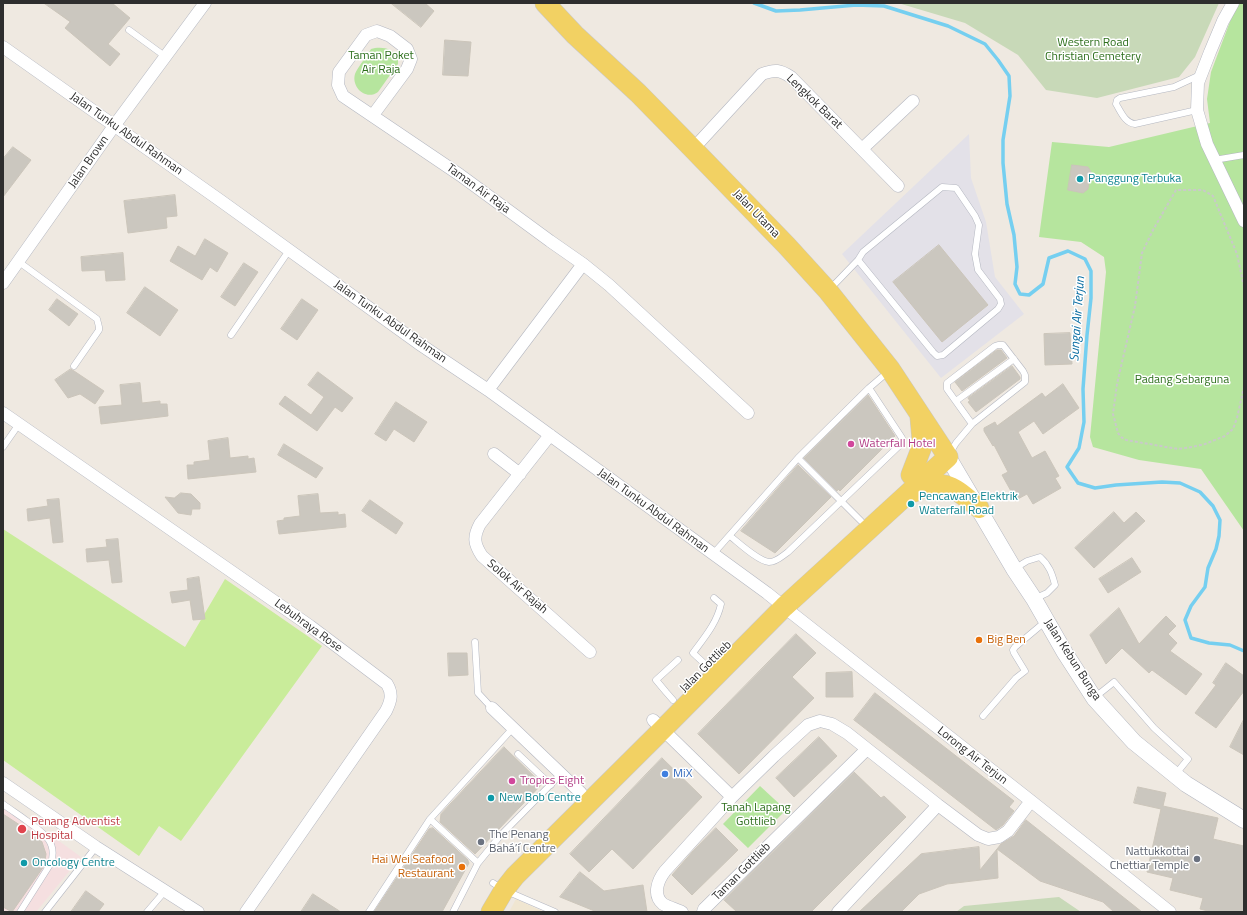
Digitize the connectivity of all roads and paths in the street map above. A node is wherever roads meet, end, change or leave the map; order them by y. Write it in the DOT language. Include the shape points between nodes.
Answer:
graph roads {
  1 [pos="205,3"];
  2 [pos="545,3"];
  3 [pos="1233,3"];
  4 [pos="129,30"];
  5 [pos="3,47"];
  6 [pos="166,57"];
  7 [pos="1202,74"];
  8 [pos="912,101"];
  9 [pos="1197,110"];
  10 [pos="373,116"];
  11 [pos="114,126"];
  12 [pos="693,149"];
  13 [pos="862,149"];
  14 [pos="1244,155"];
  15 [pos="1214,160"];
  16 [pos="898,186"];
  17 [pos="1244,221"];
  18 [pos="290,250"];
  19 [pos="858,260"];
  20 [pos="19,262"];
  21 [pos="583,264"];
  22 [pos="3,283"];
  23 [pos="1244,287"];
  24 [pos="828,291"];
  25 [pos="231,334"];
  26 [pos="1014,359"];
  27 [pos="74,366"];
  28 [pos="890,369"];
  29 [pos="869,388"];
  30 [pos="1244,388"];
  31 [pos="488,390"];
  32 [pos="956,402"];
  33 [pos="3,413"];
  34 [pos="748,413"];
  35 [pos="920,414"];
  36 [pos="19,424"];
  37 [pos="972,424"];
  38 [pos="550,435"];
  39 [pos="3,447"];
  40 [pos="948,449"];
  41 [pos="494,454"];
  42 [pos="798,458"];
  43 [pos="520,474"];
  44 [pos="911,475"];
  45 [pos="905,496"];
  46 [pos="841,501"];
  47 [pos="979,508"];
  48 [pos="861,521"];
  49 [pos="730,536"];
  50 [pos="713,554"];
  51 [pos="1014,569"];
  52 [pos="714,598"];
  53 [pos="1034,599"];
  54 [pos="779,603"];
  55 [pos="1046,621"];
  56 [pos="475,642"];
  57 [pos="590,652"];
  58 [pos="678,660"];
  59 [pos="707,666"];
  60 [pos="1094,698"];
  61 [pos="673,700"];
  62 [pos="492,708"];
  63 [pos="983,716"];
  64 [pos="658,725"];
  65 [pos="513,728"];
  66 [pos="867,749"];
  67 [pos="518,754"];
  68 [pos="561,774"];
  69 [pos="1175,775"];
  70 [pos="3,783"];
  71 [pos="550,785"];
  72 [pos="585,797"];
  73 [pos="732,797"];
  74 [pos="1031,801"];
  75 [pos="3,804"];
  76 [pos="938,805"];
  77 [pos="430,819"];
  78 [pos="1244,820"];
  79 [pos="96,847"];
  80 [pos="478,863"];
  81 [pos="498,886"];
  82 [pos="165,891"];
  83 [pos="20,912"];
  84 [pos="45,912"];
  85 [pos="147,912"];
  86 [pos="198,912"];
  87 [pos="246,912"];
  88 [pos="369,912"];
  89 [pos="452,912"];
  90 [pos="476,912"];
  91 [pos="491,912"];
  92 [pos="555,912"];
  93 [pos="682,912"];
  94 [pos="703,912"];
  95 [pos="838,912"];
  96 [pos="1170,912"];
  1 -- 6 [label="street, Jalan Brown"];
  2 -- 12 [label="main road, Jalan Utama"];
  3 -- 7 [label="street" via="1223,20"];
  4 -- 6 [label="lane"];
  5 -- 11 [label="street, Jalan Tunku Abdul Rahman"];
  6 -- 11 [label="street, Jalan Brown"];
  7 -- 9 [label="street" via="1198,83"];
  7 -- 9 [label="lane" via="1174,88 1120,98 1116,104 1126,120 1135,124"];
  8 -- 13 [label="street"];
  9 -- 15 [label="street" via="1206,144"];
  10 -- 10 [label="street, Taman Air Raja" via="407,69 411,59 407,49 390,36 377,31 366,35 339,72 338,85 343,96"];
  10 -- 21 [label="street, Taman Air Raja"];
  11 -- 18 [label="street, Jalan Tunku Abdul Rahman"];
  11 -- 20 [label="street, Jalan Brown"];
  12 -- 13 [label="street, Lengkok Barat" via="762,74 773,70 784,72 791,77"];
  12 -- 24 [label="main road, Jalan Utama"];
  13 -- 16 [label="street, Lengkok Barat"];
  14 -- 15 [label="lane"];
  15 -- 17 [label="street"];
  18 -- 25 [label="lane"];
  18 -- 31 [label="street, Jalan Tunku Abdul Rahman" via="418,343"];
  19 -- 19 [label="lane" via="863,252 942,186 956,188 979,225 975,254 978,270 1001,304 943,354 937,356"];
  19 -- 24 [label="lane"];
  20 -- 22 [label="street, Jalan Brown"];
  20 -- 27 [label="lane" via="97,320 98,330"];
  21 -- 31 [label="street"];
  21 -- 34 [label="street, Taman Air Raja"];
  23 -- 30 [label="path" via="1237,254 1213,196 1203,190 1176,190 1142,253 1135,306 1117,384 1113,414 1118,433 1126,440 1178,449 1205,444 1225,436 1234,429"];
  24 -- 28 [label="main road, Jalan Utama"];
  26 -- 32 [label="lane"];
  26 -- 32 [label="lane" via="1003,345 995,346 947,383 947,389"];
  26 -- 37 [label="lane" via="1025,375 1025,382"];
  28 -- 29 [label="lane"];
  28 -- 35 [label="main road, Jalan Utama"];
  29 -- 42 [label="lane"];
  29 -- 46 [label="lane" via="902,440 899,446"];
  31 -- 38 [label="street, Jalan Tunku Abdul Rahman"];
  32 -- 37 [label="lane"];
  33 -- 36 [label="street, Lebuhraya Rose"];
  35 -- 40 [label="main road, Jalan Utama"];
  35 -- 44 [label="main road" via="921,449"];
  36 -- 39 [label="lane"];
  36 -- 87 [label="street, Lebuhraya Rose" via="310,626 387,684 390,690 392,696 386,711"];
  37 -- 40 [label="lane"];
  38 -- 43 [label="street, Solok Air Rajah"];
  38 -- 50 [label="street, Jalan Tunku Abdul Rahman"];
  40 -- 44 [label="main road, Jalan Gottlieb"];
  40 -- 45 [label="main road, Jalan Gottlieb"];
  40 -- 47 [label="street, Jalan Kebun Bunga"];
  41 -- 43 [label="street"];
  42 -- 46 [label="lane"];
  42 -- 49 [label="lane"];
  43 -- 57 [label="street, Solok Air Rajah" via="475,533 478,550"];
  44 -- 48 [label="main road, Jalan Gottlieb"];
  45 -- 47 [label="main road" via="926,486 942,484 960,492"];
  45 -- 54 [label="main road, Jalan Gottlieb"];
  46 -- 48 [label="lane"];
  46 -- 49 [label="lane" via="777,560 761,560"];
  47 -- 51 [label="street, Jalan Kebun Bunga"];
  48 -- 54 [label="main road, Jalan Gottlieb"];
  49 -- 50 [label="lane"];
  50 -- 54 [label="street, Jalan Tunku Abdul Rahman"];
  51 -- 53 [label="street, Jalan Kebun Bunga"];
  51 -- 53 [label="lane" via="1026,561 1040,557 1052,572 1055,585 1047,593"];
  52 -- 59 [label="lane" via="720,604 718,615 692,653"];
  53 -- 55 [label="street, Jalan Kebun Bunga"];
  54 -- 59 [label="main road, Jalan Gottlieb"];
  54 -- 64 [label="main road, Jalan Gottlieb"];
  54 -- 74 [label="street, Lorong Air Terjun"];
  55 -- 60 [label="street, Jalan Kebun Bunga"];
  55 -- 63 [label="lane" via="1015,647 1014,653 1025,671"];
  56 -- 62 [label="lane" via="478,693"];
  58 -- 61 [label="lane" via="656,680"];
  59 -- 61 [label="main road, Jalan Gottlieb"];
  60 -- 69 [label="street, Jalan Kebun Bunga" via="1134,742"];
  60 -- 69 [label="lane" via="1114,682 1154,728 1188,759"];
  61 -- 64 [label="main road, Jalan Gottlieb"];
  62 -- 65 [label="street"];
  64 -- 72 [label="main road, Jalan Gottlieb"];
  64 -- 73 [label="street"];
  65 -- 68 [label="street"];
  65 -- 77 [label="lane"];
  66 -- 73 [label="street" via="832,724 820,722 808,725"];
  66 -- 76 [label="street"];
  66 -- 94 [label="street, Taman Gottlieb"];
  67 -- 71 [label="lane"];
  68 -- 71 [label="lane"];
  68 -- 72 [label="street"];
  69 -- 78 [label="street, Jalan Kebun Bunga"];
  70 -- 79 [label="street"];
  71 -- 80 [label="lane" via="500,836"];
  72 -- 81 [label="main road, Jalan Gottlieb" via="509,863"];
  73 -- 93 [label="street" via="660,877 657,894 663,903"];
  74 -- 76 [label="street" via="1008,831 999,837 988,839 978,835"];
  74 -- 96 [label="street, Lorong Air Terjun"];
  75 -- 83 [label="lane" via="44,833 54,856"];
  76 -- 95 [label="street"];
  77 -- 80 [label="lane"];
  77 -- 88 [label="lane"];
  79 -- 82 [label="street"];
  79 -- 84 [label="lane"];
  80 -- 89 [label="lane"];
  81 -- 90 [label="main road, Jalan Gottlieb"];
  81 -- 91 [label="main road, Jalan Gottlieb"];
  81 -- 92 [label="lane"];
  82 -- 85 [label="lane"];
  82 -- 86 [label="street"];
}
